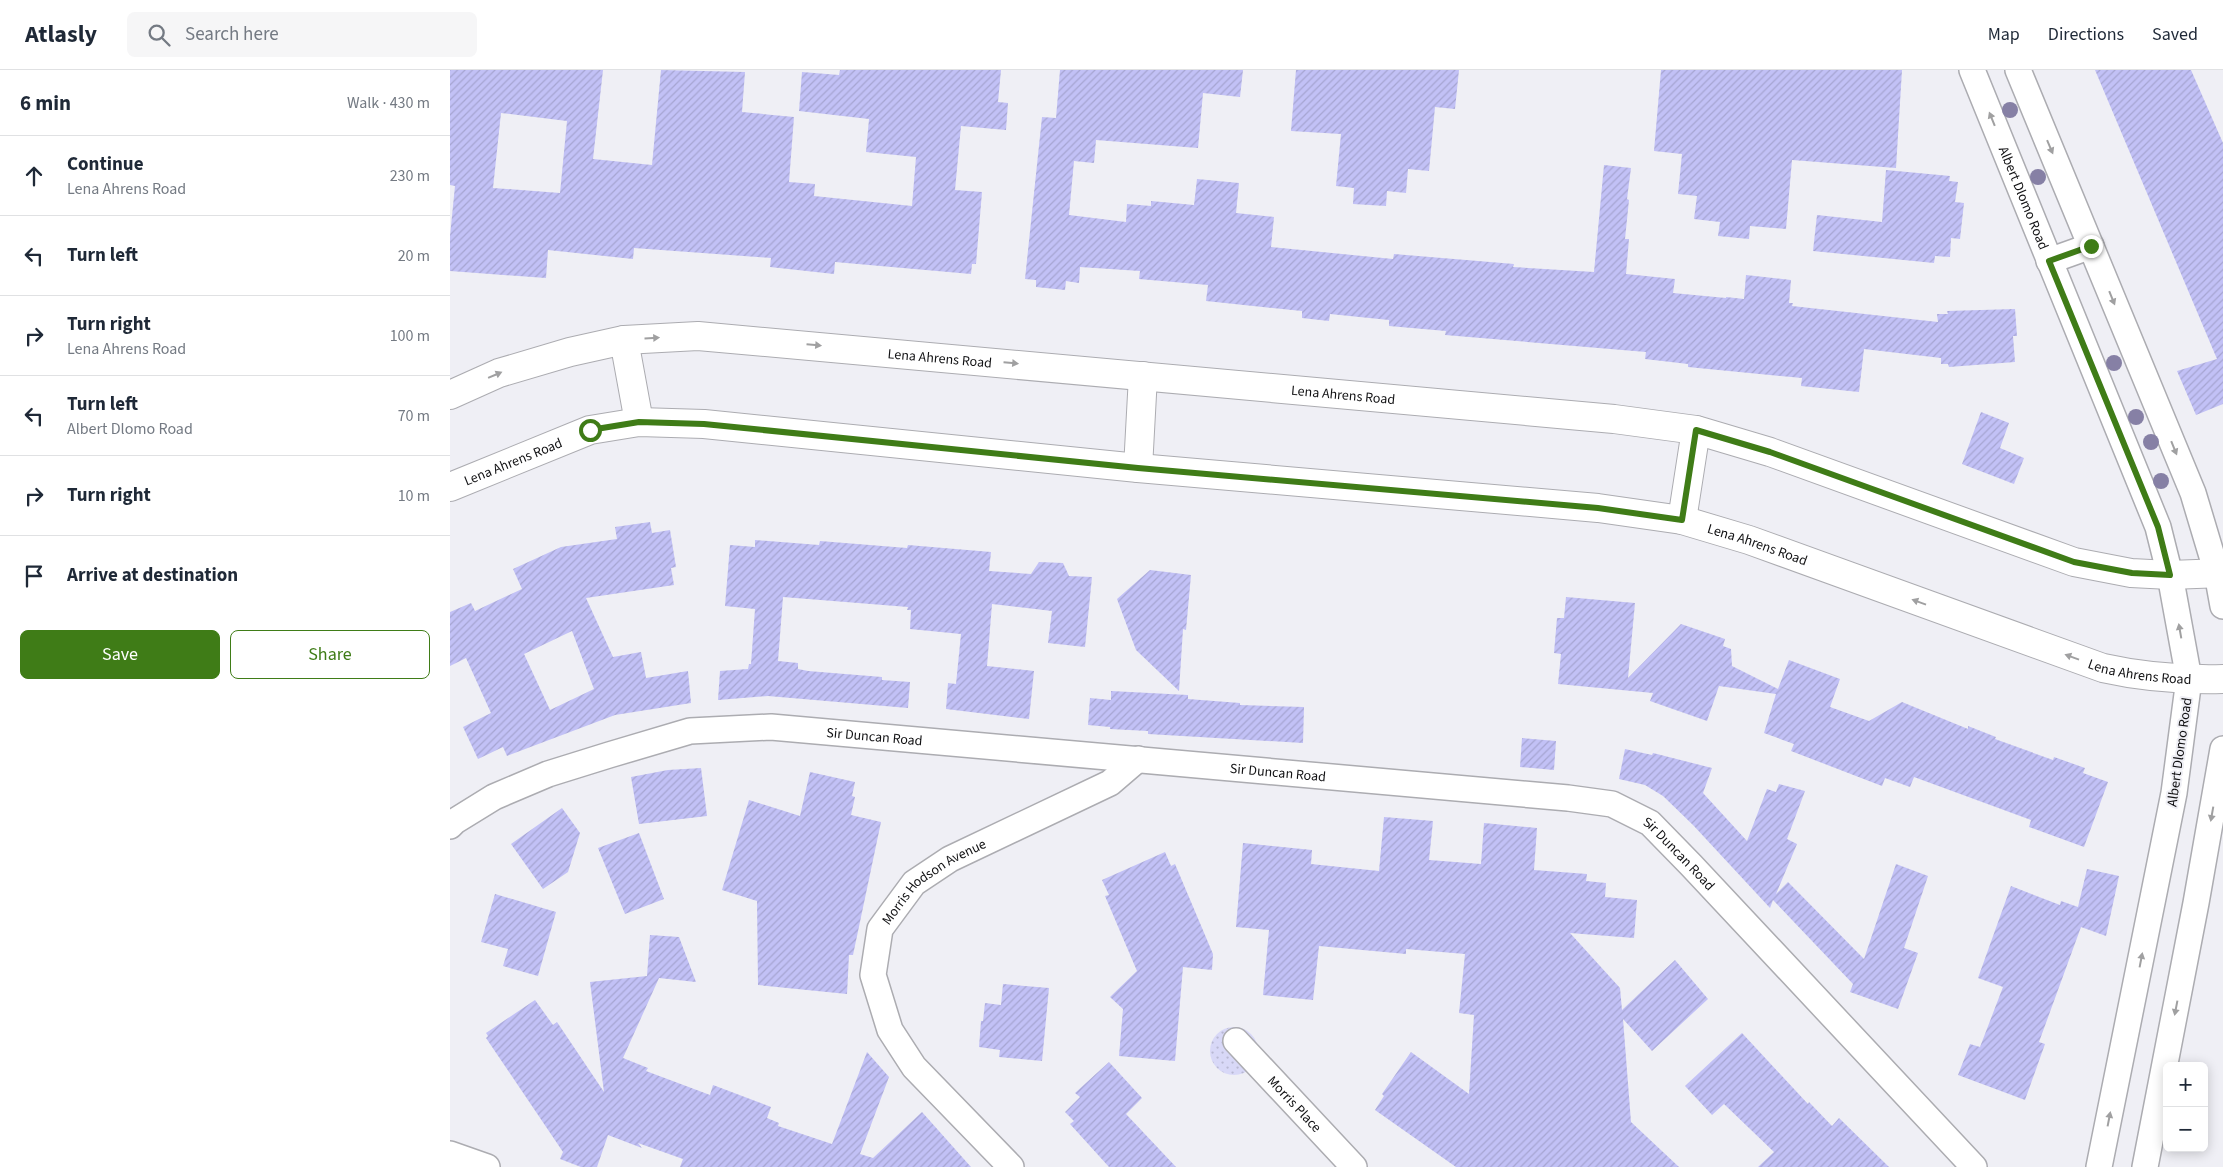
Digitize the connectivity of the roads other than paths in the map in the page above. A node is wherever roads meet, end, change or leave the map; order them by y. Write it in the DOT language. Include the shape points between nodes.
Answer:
graph roads {
  1 [pos="1972,70"];
  2 [pos="2018,70"];
  3 [pos="2091,246"];
  4 [pos="2049,261"];
  5 [pos="624,340"];
  6 [pos="1143,376"];
  7 [pos="450,395"];
  8 [pos="639,422"];
  9 [pos="1696,430"];
  10 [pos="1138,468"];
  11 [pos="450,487"];
  12 [pos="1682,520"];
  13 [pos="2220,573"];
  14 [pos="2170,575"];
  15 [pos="2223,606"];
  16 [pos="2223,678"];
  17 [pos="2189,679"];
  18 [pos="2223,749"];
  19 [pos="1138,759"];
  20 [pos="450,826"];
  21 [pos="1236,1041"];
  22 [pos="450,1154"];
  23 [pos="487,1167"];
  24 [pos="1011,1167"];
  25 [pos="1354,1167"];
  26 [pos="1974,1167"];
  27 [pos="2099,1167"];
  28 [pos="2145,1167"];
  4 -- 1 [label="street, Albert Dlomo Road, one-way"];
  2 -- 3 [label="street, one-way"];
  3 -- 4 [label="street"];
  3 -- 13 [label="street, one-way" via="2193,493"];
  4 -- 14 [label="street, Albert Dlomo Road" via="2158,527"];
  5 -- 6 [label="main road, Lena Ahrens Road, one-way" via="698,336"];
  7 -- 5 [label="main road, Lena Ahrens Road, one-way" via="499,373"];
  5 -- 8 [label="main road"];
  6 -- 9 [label="main road, Lena Ahrens Road" via="1614,419"];
  6 -- 10 [label="main road"];
  8 -- 10 [label="main road, Lena Ahrens Road" via="704,424"];
  8 -- 11 [label="main road, Lena Ahrens Road" via="590,430"];
  9 -- 12 [label="main road"];
  9 -- 14 [label="main road, Lena Ahrens Road" via="1770,452 2074,562 2132,573"];
  10 -- 12 [label="main road, Lena Ahrens Road" via="1598,508"];
  17 -- 12 [label="main road, Lena Ahrens Road, one-way" via="2141,676 2103,668 1749,540"];
  13 -- 14 [label="main road, Lena Ahrens Road"];
  13 -- 15 [label="street"];
  17 -- 14 [label="street, Albert Dlomo Road, one-way"];
  16 -- 17 [label="main road, Lena Ahrens Road"];
  27 -- 17 [label="street, Albert Dlomo Road, one-way" via="2174,793"];
  18 -- 28 [label="street, one-way"];
  19 -- 20 [label="street, Sir Duncan Road" via="771,728 690,732 548,774 494,797"];
  19 -- 24 [label="street, Morris Hodson Avenue" via="1110,783 950,859 914,884 880,929 873,975 890,1030 914,1067"];
  19 -- 26 [label="street, Sir Duncan Road" via="1612,804 1650,823"];
  21 -- 25 [label="street, Morris Place"];
  22 -- 23 [label="street"];
}
